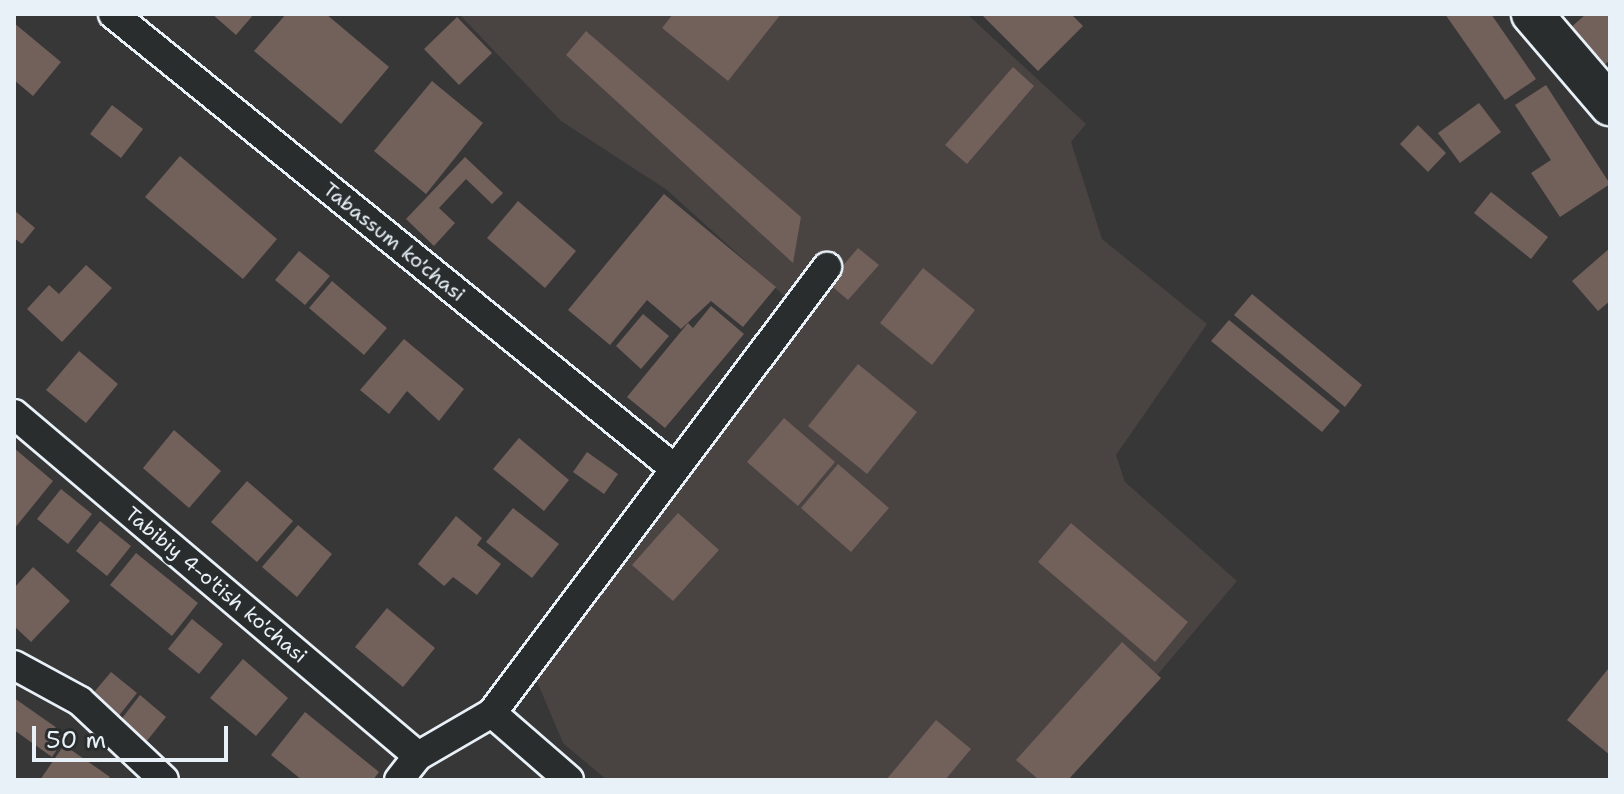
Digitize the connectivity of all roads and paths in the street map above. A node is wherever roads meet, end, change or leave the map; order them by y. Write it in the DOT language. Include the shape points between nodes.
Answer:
graph roads {
  1 [pos="113,14"];
  2 [pos="1532,14"];
  3 [pos="1610,105"];
  4 [pos="827,267"];
  5 [pos="14,414"];
  6 [pos="675,469"];
  7 [pos="14,665"];
  8 [pos="492,713"];
  9 [pos="418,756"];
  10 [pos="164,780"];
  11 [pos="399,780"];
  12 [pos="569,780"];
  1 -- 6 [label="street, Tabassum ko'chasi"];
  2 -- 3 [label="street"];
  4 -- 6 [label="street"];
  5 -- 9 [label="street, Tabibiy 4-o'tish ko'chasi"];
  6 -- 8 [label="street"];
  7 -- 10 [label="street" via="80,701"];
  8 -- 9 [label="street"];
  8 -- 12 [label="street"];
  9 -- 11 [label="street"];
}
